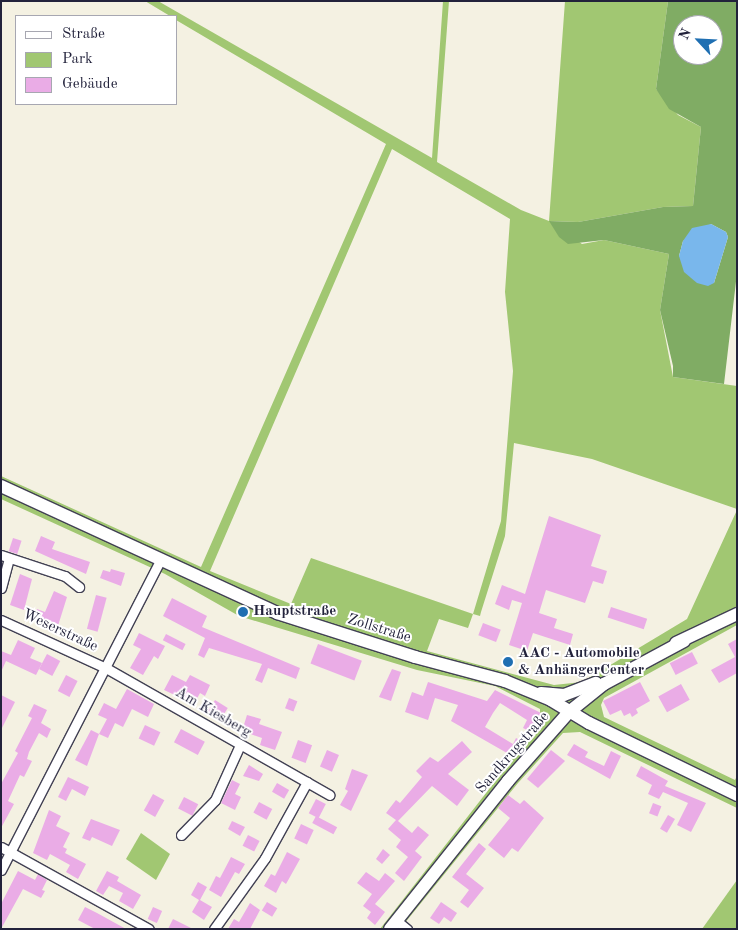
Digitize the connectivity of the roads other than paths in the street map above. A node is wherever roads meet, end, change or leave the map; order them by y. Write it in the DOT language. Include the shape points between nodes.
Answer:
graph roads {
  1 [pos="1,486"];
  2 [pos="5,556"];
  3 [pos="160,561"];
  4 [pos="79,587"];
  5 [pos="1,588"];
  6 [pos="737,614"];
  7 [pos="1,620"];
  8 [pos="684,642"];
  9 [pos="106,668"];
  10 [pos="523,689"];
  11 [pos="569,712"];
  12 [pos="240,744"];
  13 [pos="308,782"];
  14 [pos="330,795"];
  15 [pos="737,795"];
  16 [pos="181,835"];
  17 [pos="1,847"];
  18 [pos="10,852"];
  19 [pos="1,870"];
  20 [pos="398,926"];
  21 [pos="149,929"];
  22 [pos="214,929"];
  1 -- 3 [label="main road, Zollstraße"];
  2 -- 4 [label="street" via="64,576"];
  2 -- 5 [label="street"];
  3 -- 9 [label="street"];
  3 -- 10 [label="main road, Zollstraße" via="277,613"];
  6 -- 8 [label="main road"];
  7 -- 9 [label="street, Weserstraße"];
  8 -- 10 [label="main road" via="668,645 587,688 564,695"];
  8 -- 11 [label="main road, Sandkrugstraße" via="604,684"];
  9 -- 12 [label="street, Am Kiesberg"];
  9 -- 18 [label="street"];
  10 -- 11 [label="main road, Zollstraße"];
  11 -- 15 [label="main road, Zollstraße"];
  11 -- 20 [label="main road, Sandkrugstraße" via="508,781"];
  12 -- 13 [label="street, Am Kiesberg"];
  12 -- 16 [label="street" via="215,800"];
  13 -- 14 [label="street, Am Kiesberg"];
  13 -- 22 [label="street" via="265,858"];
  17 -- 18 [label="street"];
  18 -- 19 [label="street"];
  18 -- 21 [label="street"];
}
